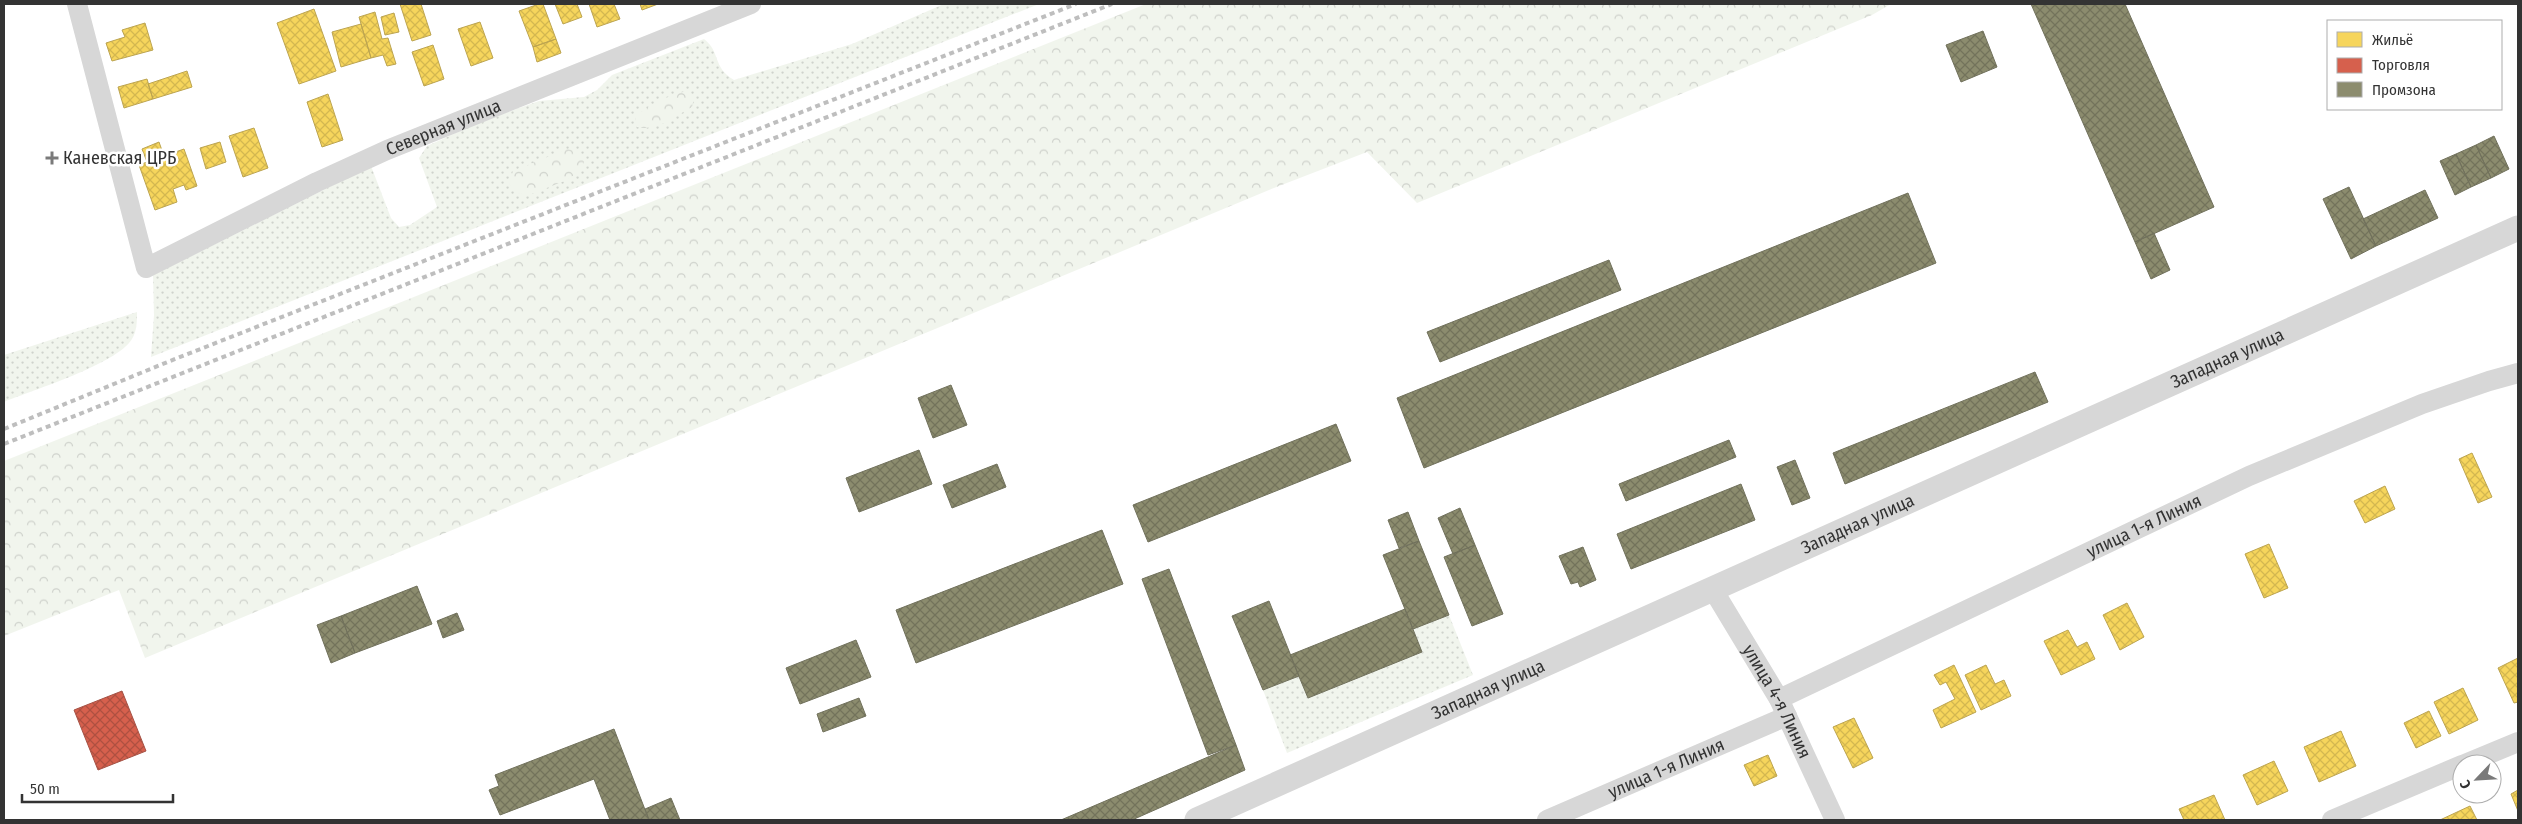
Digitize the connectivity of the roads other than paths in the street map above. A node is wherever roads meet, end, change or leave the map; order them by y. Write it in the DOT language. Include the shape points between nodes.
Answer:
graph roads {
  1 [pos="77,4"];
  2 [pos="751,4"];
  3 [pos="2518,228"];
  4 [pos="2518,373"];
  5 [pos="1712,588"];
  6 [pos="1782,707"];
  7 [pos="2518,742"];
  8 [pos="2490,754"];
  9 [pos="2452,770"];
  10 [pos="1197,820"];
  11 [pos="1547,820"];
  12 [pos="1835,820"];
  13 [pos="2332,820"];
  1 -- 2 [label="street, Северная улица" via="146,268 378,154"];
  3 -- 5 [label="street, Западная улица"];
  4 -- 6 [label="street, улица 1-я Линия" via="2422,404 2249,476"];
  5 -- 6 [label="street, улица 4-я Линия"];
  5 -- 10 [label="street, Западная улица"];
  6 -- 11 [label="street, улица 1-я Линия"];
  6 -- 12 [label="street, улица 4-я Линия"];
  7 -- 8 [label="street"];
  9 -- 13 [label="street"];
}
